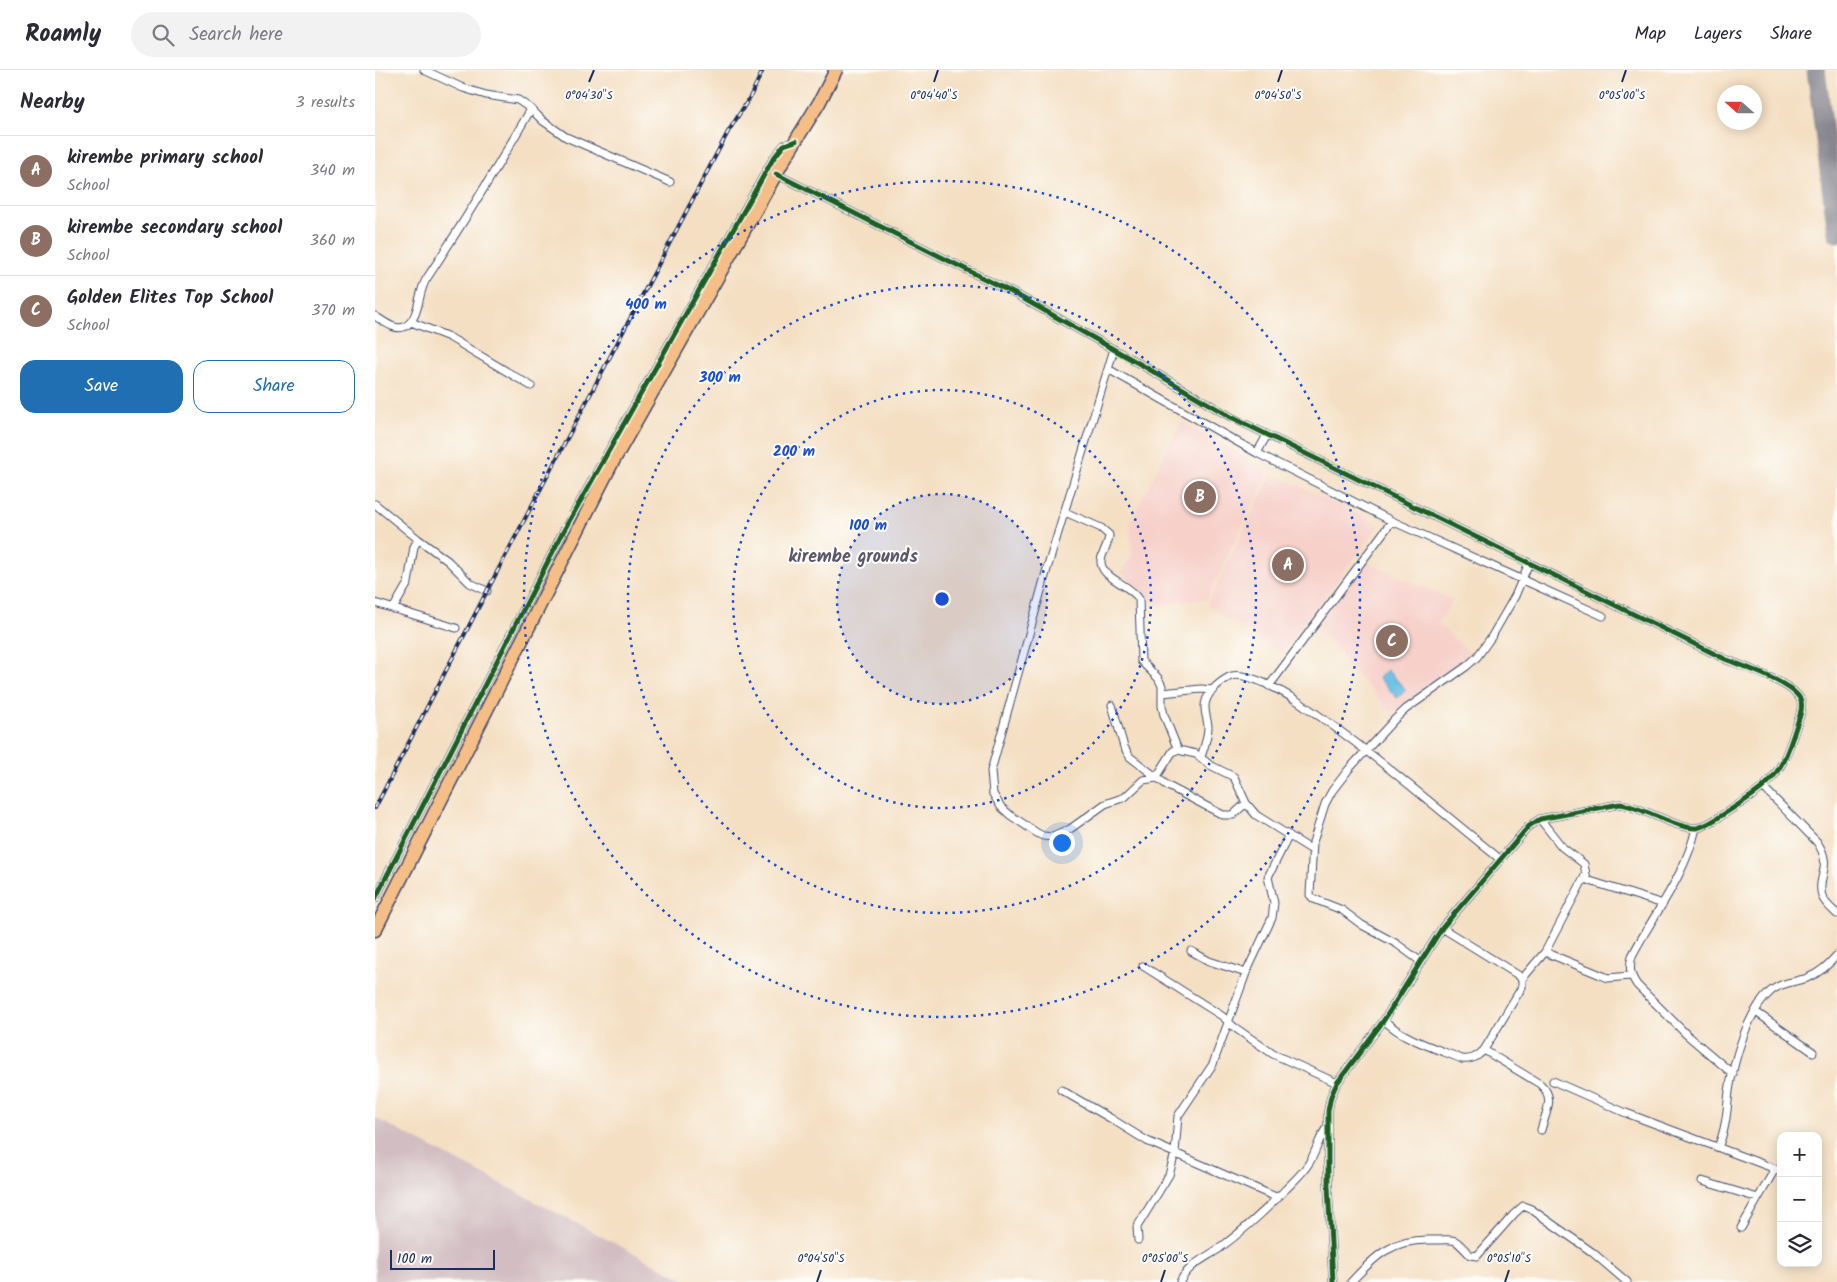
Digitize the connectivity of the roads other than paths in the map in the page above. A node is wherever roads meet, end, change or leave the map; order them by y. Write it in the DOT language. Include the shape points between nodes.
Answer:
graph roads {
  1 [pos="423,70"];
  2 [pos="836,70"];
  3 [pos="531,109"];
  4 [pos="796,141"];
  5 [pos="776,174"];
  6 [pos="671,182"];
  7 [pos="375,316"];
  8 [pos="411,322"];
  9 [pos="1114,349"];
  10 [pos="1108,369"];
  11 [pos="531,386"];
  12 [pos="1267,435"];
  13 [pos="1257,453"];
  14 [pos="375,504"];
  15 [pos="1065,512"];
  16 [pos="1392,521"];
  17 [pos="418,539"];
  18 [pos="1529,563"];
  19 [pos="1523,579"];
  20 [pos="487,591"];
  21 [pos="375,603"];
  22 [pos="393,609"];
  23 [pos="1603,616"];
  24 [pos="456,628"];
  25 [pos="1269,686"];
  26 [pos="1213,690"];
  27 [pos="1163,693"];
  28 [pos="1112,705"];
  29 [pos="1178,750"];
  30 [pos="1366,751"];
  31 [pos="1201,757"];
  32 [pos="1156,778"];
  33 [pos="1764,788"];
  34 [pos="1246,803"];
  35 [pos="1539,820"];
  36 [pos="1696,828"];
  37 [pos="1289,836"];
  38 [pos="1312,850"];
  39 [pos="1500,859"];
  40 [pos="1585,876"];
  41 [pos="375,899"];
  42 [pos="1663,904"];
  43 [pos="1837,914"];
  44 [pos="1442,928"];
  45 [pos="375,930"];
  46 [pos="1191,951"];
  47 [pos="1545,952"];
  48 [pos="1837,955"];
  49 [pos="1420,961"];
  50 [pos="1143,966"];
  51 [pos="1246,973"];
  52 [pos="1630,976"];
  53 [pos="1523,979"];
  54 [pos="1756,1012"];
  55 [pos="1228,1020"];
  56 [pos="1384,1020"];
  57 [pos="1484,1050"];
  58 [pos="1813,1052"];
  59 [pos="1733,1074"];
  60 [pos="1553,1081"];
  61 [pos="1337,1083"];
  62 [pos="1061,1090"];
  63 [pos="1329,1125"];
  64 [pos="1541,1130"];
  65 [pos="1718,1147"];
  66 [pos="1175,1153"];
  67 [pos="1777,1170"];
  68 [pos="1777,1171"];
  69 [pos="1702,1182"];
  70 [pos="1277,1198"];
  71 [pos="1758,1198"];
  72 [pos="1741,1228"];
  73 [pos="1138,1240"];
  74 [pos="1180,1282"];
  75 [pos="1333,1282"];
  76 [pos="1351,1282"];
  77 [pos="1627,1282"];
  1 -- 3 [label="street" via="463,88 518,100"];
  2 -- 4 [label="highway"];
  3 -- 6 [label="street" via="543,122 566,137"];
  3 -- 8 [label="street" via="468,216 425,281"];
  4 -- 5 [label="highway"];
  4 -- 41 [label="street" via="784,145 773,159 563,532"];
  5 -- 9 [label="street" via="1015,294"];
  5 -- 45 [label="highway" via="611,465"];
  7 -- 8 [label="street" via="398,328"];
  8 -- 11 [label="street" via="449,337"];
  9 -- 10 [label="street"];
  9 -- 12 [label="street"];
  10 -- 13 [label="street"];
  10 -- 15 [label="street"];
  12 -- 13 [label="street"];
  12 -- 18 [label="street"];
  13 -- 16 [label="street"];
  14 -- 17 [label="street"];
  15 -- 27 [label="street" via="1109,535 1101,568 1139,599 1141,661 1158,678"];
  15 -- 32 [label="street" via="991,772 993,794 1010,815 1037,833 1053,837 1105,804 1125,798 1143,780"];
  16 -- 19 [label="street"];
  16 -- 25 [label="street"];
  17 -- 20 [label="street" via="448,560 470,583"];
  17 -- 22 [label="street" via="408,583"];
  18 -- 19 [label="street"];
  18 -- 33 [label="street" via="1796,693 1801,700 1801,711 1793,738 1777,775"];
  19 -- 23 [label="street"];
  19 -- 30 [label="street" via="1492,636 1472,662 1406,709"];
  21 -- 22 [label="street"];
  22 -- 24 [label="street"];
  25 -- 26 [label="street" via="1236,674"];
  25 -- 30 [label="street" via="1298,702"];
  26 -- 27 [label="street"];
  26 -- 31 [label="street" via="1205,703 1208,729"];
  27 -- 29 [label="street" via="1164,716"];
  28 -- 32 [label="street" via="1130,757"];
  29 -- 31 [label="street"];
  29 -- 32 [label="street" via="1168,758"];
  30 -- 38 [label="street" via="1341,778 1325,804"];
  30 -- 39 [label="street"];
  31 -- 34 [label="street" via="1237,780"];
  32 -- 34 [label="street" via="1223,815 1233,815"];
  33 -- 36 [label="street" via="1713,821"];
  33 -- 43 [label="street" via="1822,850 1825,857 1822,894"];
  34 -- 37 [label="street" via="1256,815"];
  35 -- 36 [label="street" via="1620,804"];
  35 -- 39 [label="street" via="1529,826"];
  35 -- 40 [label="street" via="1562,847 1584,864"];
  36 -- 42 [label="street" via="1675,885"];
  37 -- 38 [label="street"];
  37 -- 51 [label="street" via="1267,877 1274,903 1273,918"];
  38 -- 49 [label="street" via="1311,897 1342,910"];
  39 -- 44 [label="street"];
  40 -- 42 [label="street" via="1589,881"];
  40 -- 47 [label="street"];
  42 -- 52 [label="street" via="1631,956"];
  44 -- 49 [label="street"];
  44 -- 53 [label="street"];
  46 -- 51 [label="street" via="1209,961"];
  47 -- 52 [label="street" via="1608,978"];
  47 -- 53 [label="street"];
  48 -- 54 [label="street" via="1820,972 1771,991"];
  49 -- 56 [label="street"];
  50 -- 55 [label="street"];
  51 -- 55 [label="street"];
  52 -- 59 [label="street" via="1686,1034"];
  53 -- 57 [label="street" via="1522,987"];
  54 -- 58 [label="street"];
  54 -- 59 [label="street" via="1739,1047"];
  55 -- 61 [label="street" via="1273,1054"];
  55 -- 66 [label="street" via="1213,1064 1178,1116"];
  56 -- 57 [label="street" via="1396,1030 1463,1059 1476,1058"];
  56 -- 61 [label="street"];
  57 -- 64 [label="street" via="1546,1090 1549,1101"];
  59 -- 65 [label="street" via="1725,1131"];
  60 -- 65 [label="street" via="1626,1113"];
  61 -- 63 [label="street" via="1328,1111"];
  62 -- 66 [label="street" via="1147,1142"];
  63 -- 70 [label="street" via="1309,1163"];
  63 -- 75 [label="street" via="1328,1185"];
  65 -- 67 [label="street"];
  66 -- 70 [label="street"];
  66 -- 73 [label="street" via="1169,1175 1137,1227"];
  68 -- 71 [label="street"];
  69 -- 71 [label="street"];
  70 -- 74 [label="street" via="1218,1249 1191,1266"];
  71 -- 72 [label="street"];
  76 -- 77 [label="street" via="1387,1249 1417,1239 1453,1239 1470,1255 1477,1256 1523,1206 1592,1252"];
}
